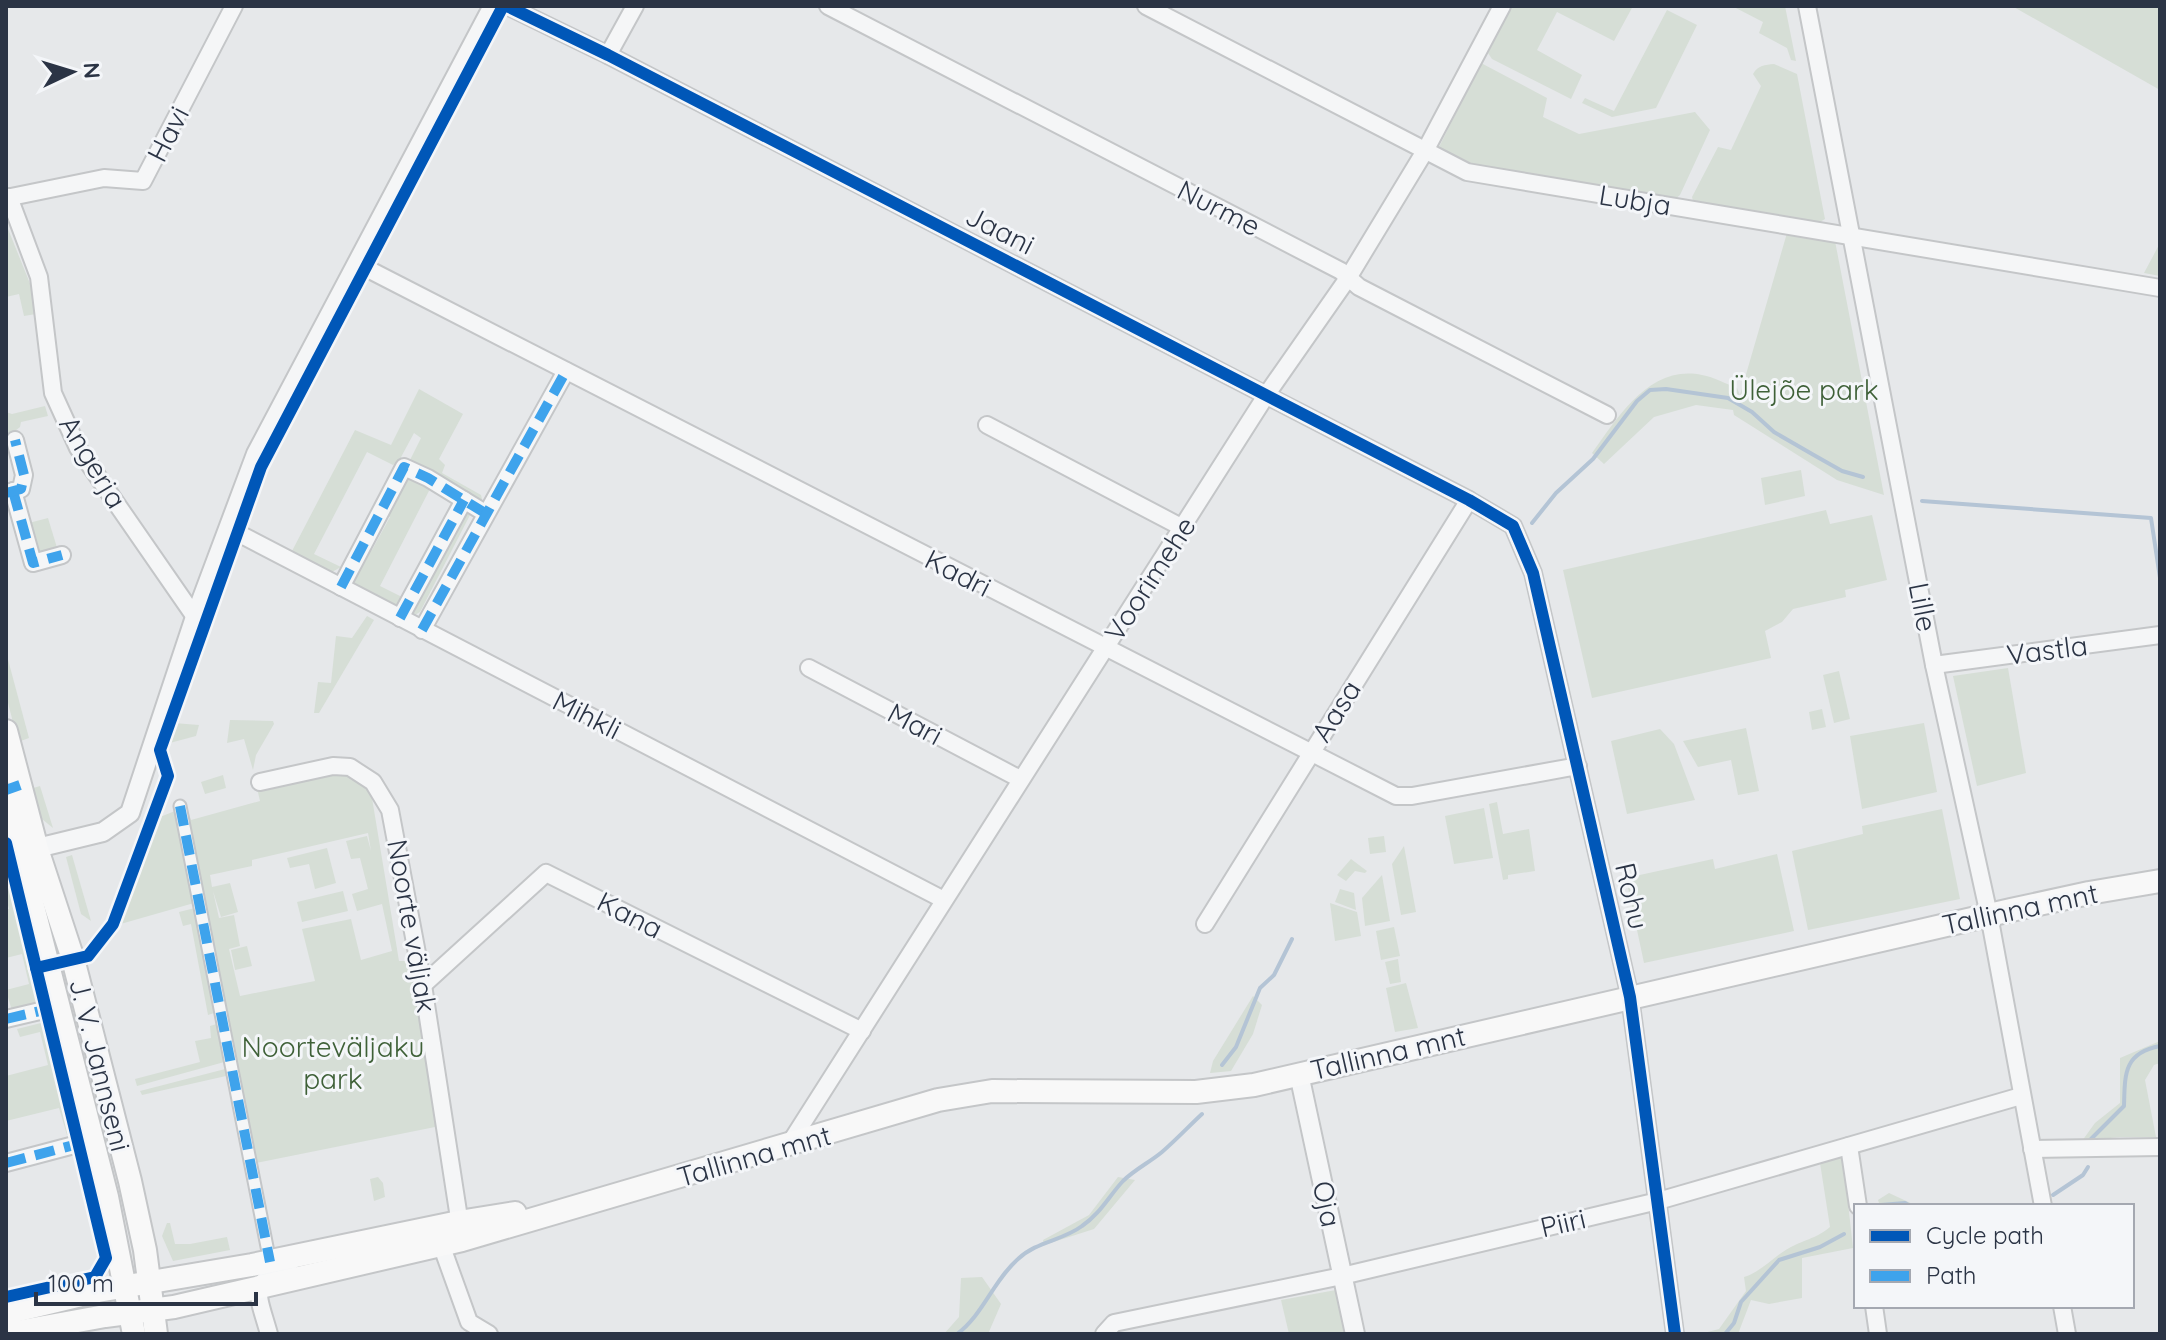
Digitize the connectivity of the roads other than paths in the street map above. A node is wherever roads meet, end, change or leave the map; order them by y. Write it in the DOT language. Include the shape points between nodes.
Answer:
graph roads {
  1 [pos="234,6"];
  2 [pos="493,6"];
  3 [pos="507,6"];
  4 [pos="635,6"];
  5 [pos="828,6"];
  6 [pos="1146,6"];
  7 [pos="1502,6"];
  8 [pos="1807,6"];
  9 [pos="608,55"];
  10 [pos="1425,151"];
  11 [pos="8,198"];
  12 [pos="1853,236"];
  13 [pos="358,264"];
  14 [pos="1348,278"];
  15 [pos="2160,288"];
  16 [pos="566,371"];
  17 [pos="1267,394"];
  18 [pos="1607,415"];
  19 [pos="987,425"];
  20 [pos="15,440"];
  21 [pos="10,492"];
  22 [pos="464,500"];
  23 [pos="1469,500"];
  24 [pos="485,513"];
  25 [pos="1183,528"];
  26 [pos="230,529"];
  27 [pos="62,555"];
  28 [pos="341,587"];
  29 [pos="195,617"];
  30 [pos="400,618"];
  31 [pos="422,630"];
  32 [pos="2160,635"];
  33 [pos="1104,649"];
  34 [pos="1934,665"];
  35 [pos="809,668"];
  36 [pos="6,731"];
  37 [pos="1310,754"];
  38 [pos="1578,766"];
  39 [pos="1020,779"];
  40 [pos="260,782"];
  41 [pos="11,792"];
  42 [pos="180,806"];
  43 [pos="20,852"];
  44 [pos="2160,881"];
  45 [pos="944,900"];
  46 [pos="1989,915"];
  47 [pos="1205,924"];
  48 [pos="423,985"];
  49 [pos="54,997"];
  50 [pos="1630,997"];
  51 [pos="6,1019"];
  52 [pos="862,1031"];
  53 [pos="92,1034"];
  54 [pos="1299,1074"];
  55 [pos="2021,1096"];
  56 [pos="93,1140"];
  57 [pos="788,1146"];
  58 [pos="1849,1146"];
  59 [pos="2160,1147"];
  60 [pos="2032,1149"];
  61 [pos="6,1163"];
  62 [pos="130,1181"];
  63 [pos="1658,1201"];
  64 [pos="1858,1204"];
  65 [pos="2043,1204"];
  66 [pos="449,1234"];
  67 [pos="305,1254"];
  68 [pos="270,1262"];
  69 [pos="1342,1276"];
  70 [pos="150,1282"];
  71 [pos="126,1286"];
  72 [pos="259,1289"];
  73 [pos="1874,1308"];
  74 [pos="2062,1308"];
  75 [pos="153,1310"];
  76 [pos="6,1313"];
  77 [pos="132,1323"];
  78 [pos="6,1334"];
  79 [pos="156,1334"];
  80 [pos="269,1334"];
  81 [pos="489,1334"];
  82 [pos="1104,1334"];
  83 [pos="1355,1334"];
  84 [pos="1675,1334"];
  85 [pos="1878,1334"];
  86 [pos="2067,1334"];
  1 -- 11 [label="street, Havi" via="143,181 104,178"];
  2 -- 13 [label="street"];
  3 -- 9 [label="street, Jaani"];
  4 -- 9 [label="street"];
  5 -- 14 [label="street, Nurme"];
  6 -- 10 [label="street, Lubja"];
  7 -- 10 [label="street, Voorimehe"];
  8 -- 12 [label="street, Lille"];
  9 -- 17 [label="street, Jaani"];
  10 -- 12 [label="street, Lubja" via="1467,172"];
  10 -- 14 [label="street, Voorimehe"];
  11 -- 29 [label="street, Angerja" via="39,277 59,407 78,448"];
  12 -- 15 [label="street, Lubja"];
  12 -- 34 [label="street, Lille"];
  13 -- 16 [label="street, Kadri"];
  13 -- 26 [label="street" via="256,454"];
  14 -- 17 [label="street, Voorimehe"];
  14 -- 18 [label="street, Nurme"];
  16 -- 24 [label="street"];
  16 -- 33 [label="street, Kadri"];
  17 -- 23 [label="street, Jaani"];
  17 -- 25 [label="street, Voorimehe"];
  19 -- 25 [label="street"];
  20 -- 21 [label="street" via="24,475 21,489"];
  21 -- 27 [label="street" via="33,563"];
  22 -- 24 [label="street"];
  22 -- 28 [label="street" via="404,467"];
  22 -- 30 [label="street"];
  23 -- 37 [label="street, Aasa"];
  23 -- 38 [label="street, Rohu" via="1513,526 1533,573"];
  24 -- 31 [label="street"];
  25 -- 33 [label="street, Voorimehe"];
  26 -- 28 [label="street, Mihkli"];
  26 -- 29 [label="street"];
  28 -- 30 [label="street, Mihkli"];
  29 -- 43 [label="street" via="130,813 103,832"];
  30 -- 31 [label="street, Mihkli"];
  31 -- 45 [label="street, Mihkli"];
  32 -- 34 [label="street, Vastla"];
  33 -- 37 [label="street, Kadri"];
  33 -- 39 [label="street, Voorimehe"];
  34 -- 46 [label="street, Lille"];
  35 -- 39 [label="street, Mari"];
  36 -- 41 [label="main road, J. V. Jannseni"];
  37 -- 38 [label="street, Kadri" via="1396,796"];
  37 -- 47 [label="street, Aasa"];
  38 -- 50 [label="street, Rohu"];
  39 -- 45 [label="street, Voorimehe"];
  40 -- 48 [label="street, Noorte väljak" via="333,766 350,767 373,782 394,822"];
  41 -- 43 [label="main road, J. V. Jannseni"];
  42 -- 68 [label="street"];
  43 -- 49 [label="main road, J. V. Jannseni"];
  43 -- 53 [label="main road, J. V. Jannseni" via="73,959"];
  44 -- 46 [label="main road, Tallinna mnt"];
  45 -- 52 [label="street, Voorimehe"];
  46 -- 50 [label="main road, Tallinna mnt"];
  46 -- 55 [label="street, Lille"];
  48 -- 52 [label="street, Kana" via="546,873"];
  48 -- 66 [label="street, Noorte väljak"];
  49 -- 51 [label="street"];
  49 -- 53 [label="main road" via="59,983 67,985"];
  49 -- 56 [label="main road, J. V. Jannseni"];
  50 -- 54 [label="main road, Tallinna mnt"];
  50 -- 63 [label="street, Rohu"];
  52 -- 57 [label="street, Voorimehe"];
  53 -- 62 [label="main road, J. V. Jannseni"];
  54 -- 57 [label="main road, Tallinna mnt" via="1196,1092 992,1091 938,1100"];
  54 -- 69 [label="street, Oja"];
  55 -- 58 [label="street, Piiri"];
  55 -- 60 [label="street, Lille"];
  56 -- 61 [label="street, J. V. Jannseni"];
  56 -- 62 [label="main road" via="108,1154 117,1181"];
  56 -- 71 [label="main road, J. V. Jannseni"];
  57 -- 66 [label="main road, Tallinna mnt" via="617,1196"];
  58 -- 63 [label="street, Piiri"];
  58 -- 64 [label="street"];
  59 -- 60 [label="street"];
  60 -- 65 [label="street, Lille"];
  62 -- 70 [label="main road, J. V. Jannseni"];
  63 -- 69 [label="street, Piiri"];
  63 -- 84 [label="street, Rohu"];
  66 -- 67 [label="main road, Tallinna mnt"];
  66 -- 72 [label="main road, Tallinna mnt"];
  66 -- 81 [label="street, Noorte väljak" via="469,1322"];
  67 -- 68 [label="main road, Tallinna mnt"];
  67 -- 72 [label="street" via="265,1277"];
  68 -- 70 [label="main road, Tallinna mnt"];
  69 -- 82 [label="street, Piiri" via="1114,1323"];
  69 -- 83 [label="street, Oja"];
  70 -- 71 [label="main road, Tallinna mnt"];
  70 -- 75 [label="main road, J. V. Jannseni"];
  71 -- 76 [label="main road, Tallinna mnt"];
  71 -- 77 [label="main road, J. V. Jannseni"];
  72 -- 75 [label="main road, Tallinna mnt"];
  72 -- 80 [label="street"];
  73 -- 85 [label="street"];
  74 -- 86 [label="street"];
  75 -- 77 [label="main road, Tallinna mnt"];
  75 -- 79 [label="main road, J. V. Jannseni"];
  77 -- 78 [label="main road, Tallinna mnt"];
}
